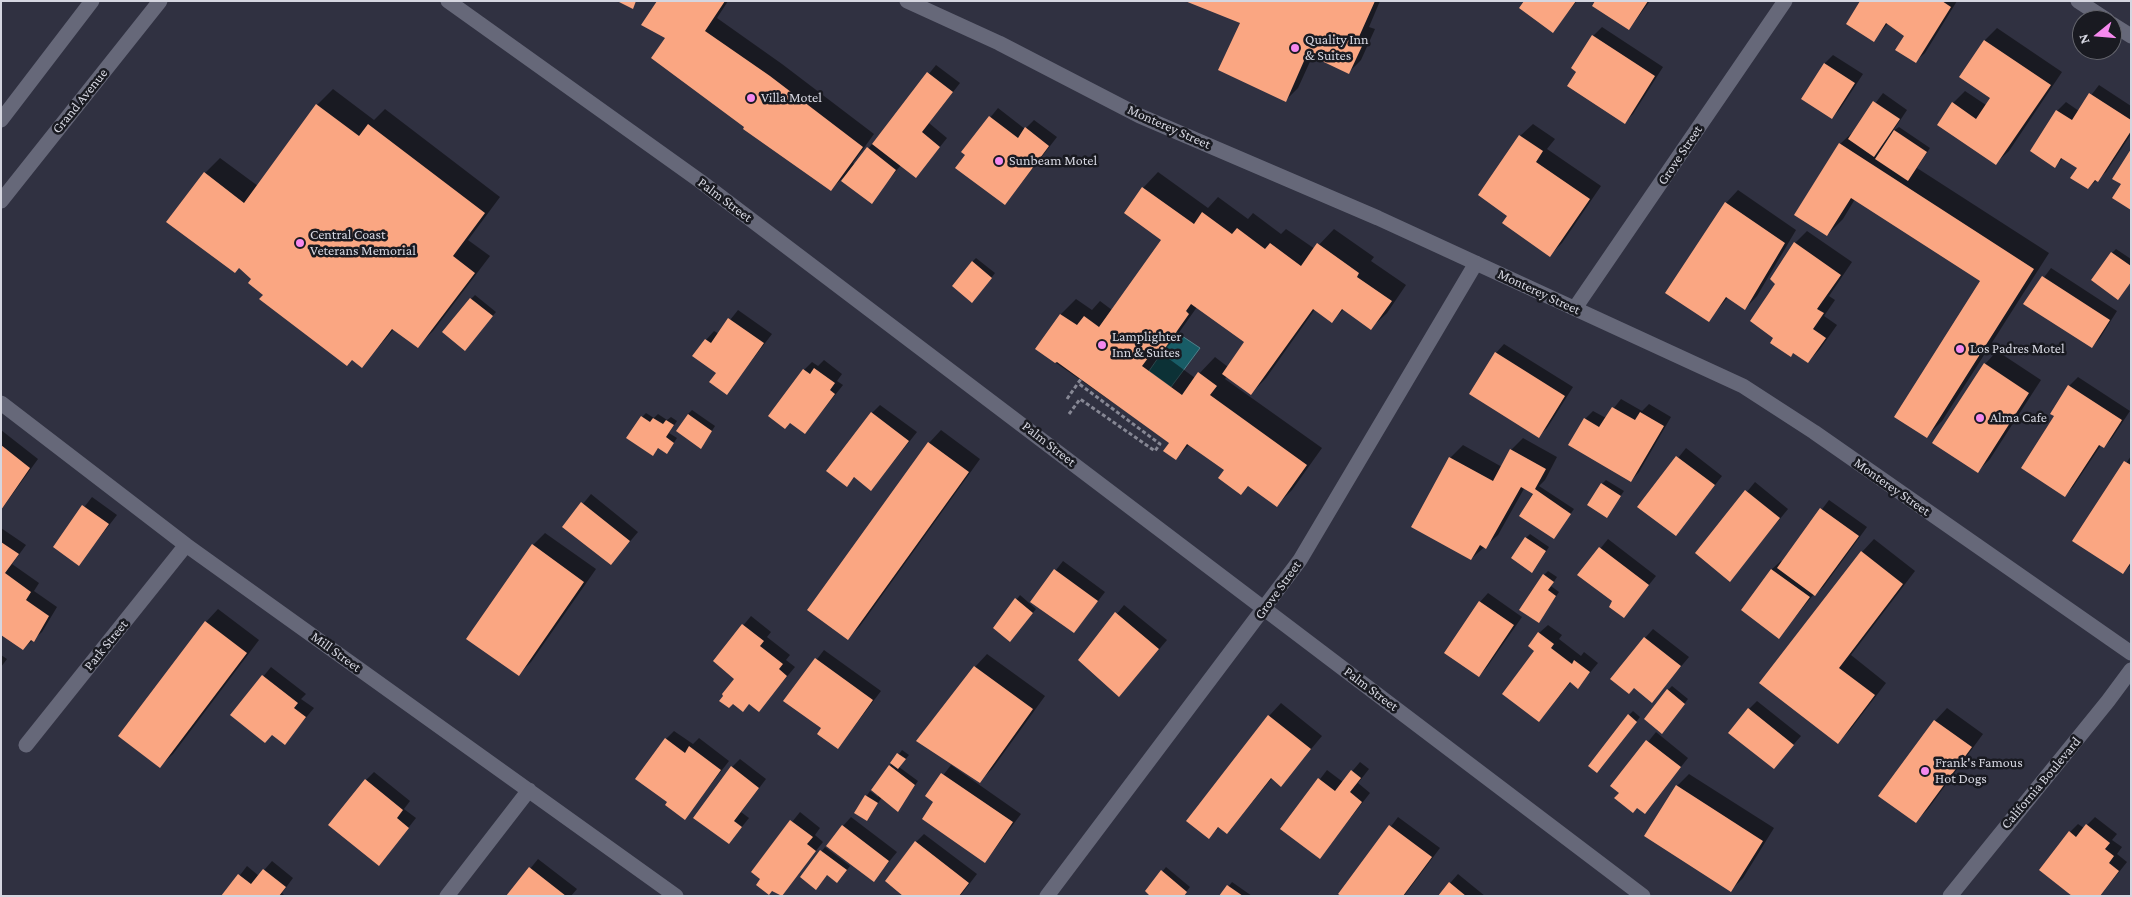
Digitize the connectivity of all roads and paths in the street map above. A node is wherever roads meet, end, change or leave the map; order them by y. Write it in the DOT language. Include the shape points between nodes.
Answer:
graph roads {
  1 [pos="92,1"];
  2 [pos="160,1"];
  3 [pos="448,1"];
  4 [pos="907,1"];
  5 [pos="1785,1"];
  6 [pos="2078,1"];
  7 [pos="2092,10"];
  8 [pos="1,120"];
  9 [pos="1,201"];
  10 [pos="1476,262"];
  11 [pos="1575,308"];
  12 [pos="1067,400"];
  13 [pos="1,403"];
  14 [pos="1069,414"];
  15 [pos="186,545"];
  16 [pos="1264,608"];
  17 [pos="2131,653"];
  18 [pos="2131,670"];
  19 [pos="26,745"];
  20 [pos="529,790"];
  21 [pos="447,896"];
  22 [pos="676,896"];
  23 [pos="1048,896"];
  24 [pos="1643,896"];
  25 [pos="1950,896"];
  1 -- 8 [label="street"];
  2 -- 9 [label="street, Grand Avenue"];
  3 -- 16 [label="street, Palm Street" via="700,181"];
  4 -- 10 [label="street, Monterey Street" via="999,43 1140,116"];
  5 -- 11 [label="street, Grove Street"];
  6 -- 7 [label="street"];
  10 -- 11 [label="street, Monterey Street"];
  10 -- 16 [label="street, Grove Street" via="1300,560"];
  11 -- 17 [label="street, Monterey Street" via="1743,386"];
  12 -- 14 [label="path" via="1080,381 1160,444 1155,451 1080,399"];
  13 -- 15 [label="street, Mill Street"];
  15 -- 19 [label="street, Park Street"];
  15 -- 20 [label="street, Mill Street"];
  16 -- 23 [label="street, Grove Street"];
  16 -- 24 [label="street, Palm Street"];
  18 -- 25 [label="street, California Boulevard"];
  20 -- 21 [label="street"];
  20 -- 22 [label="street, Mill Street"];
}
